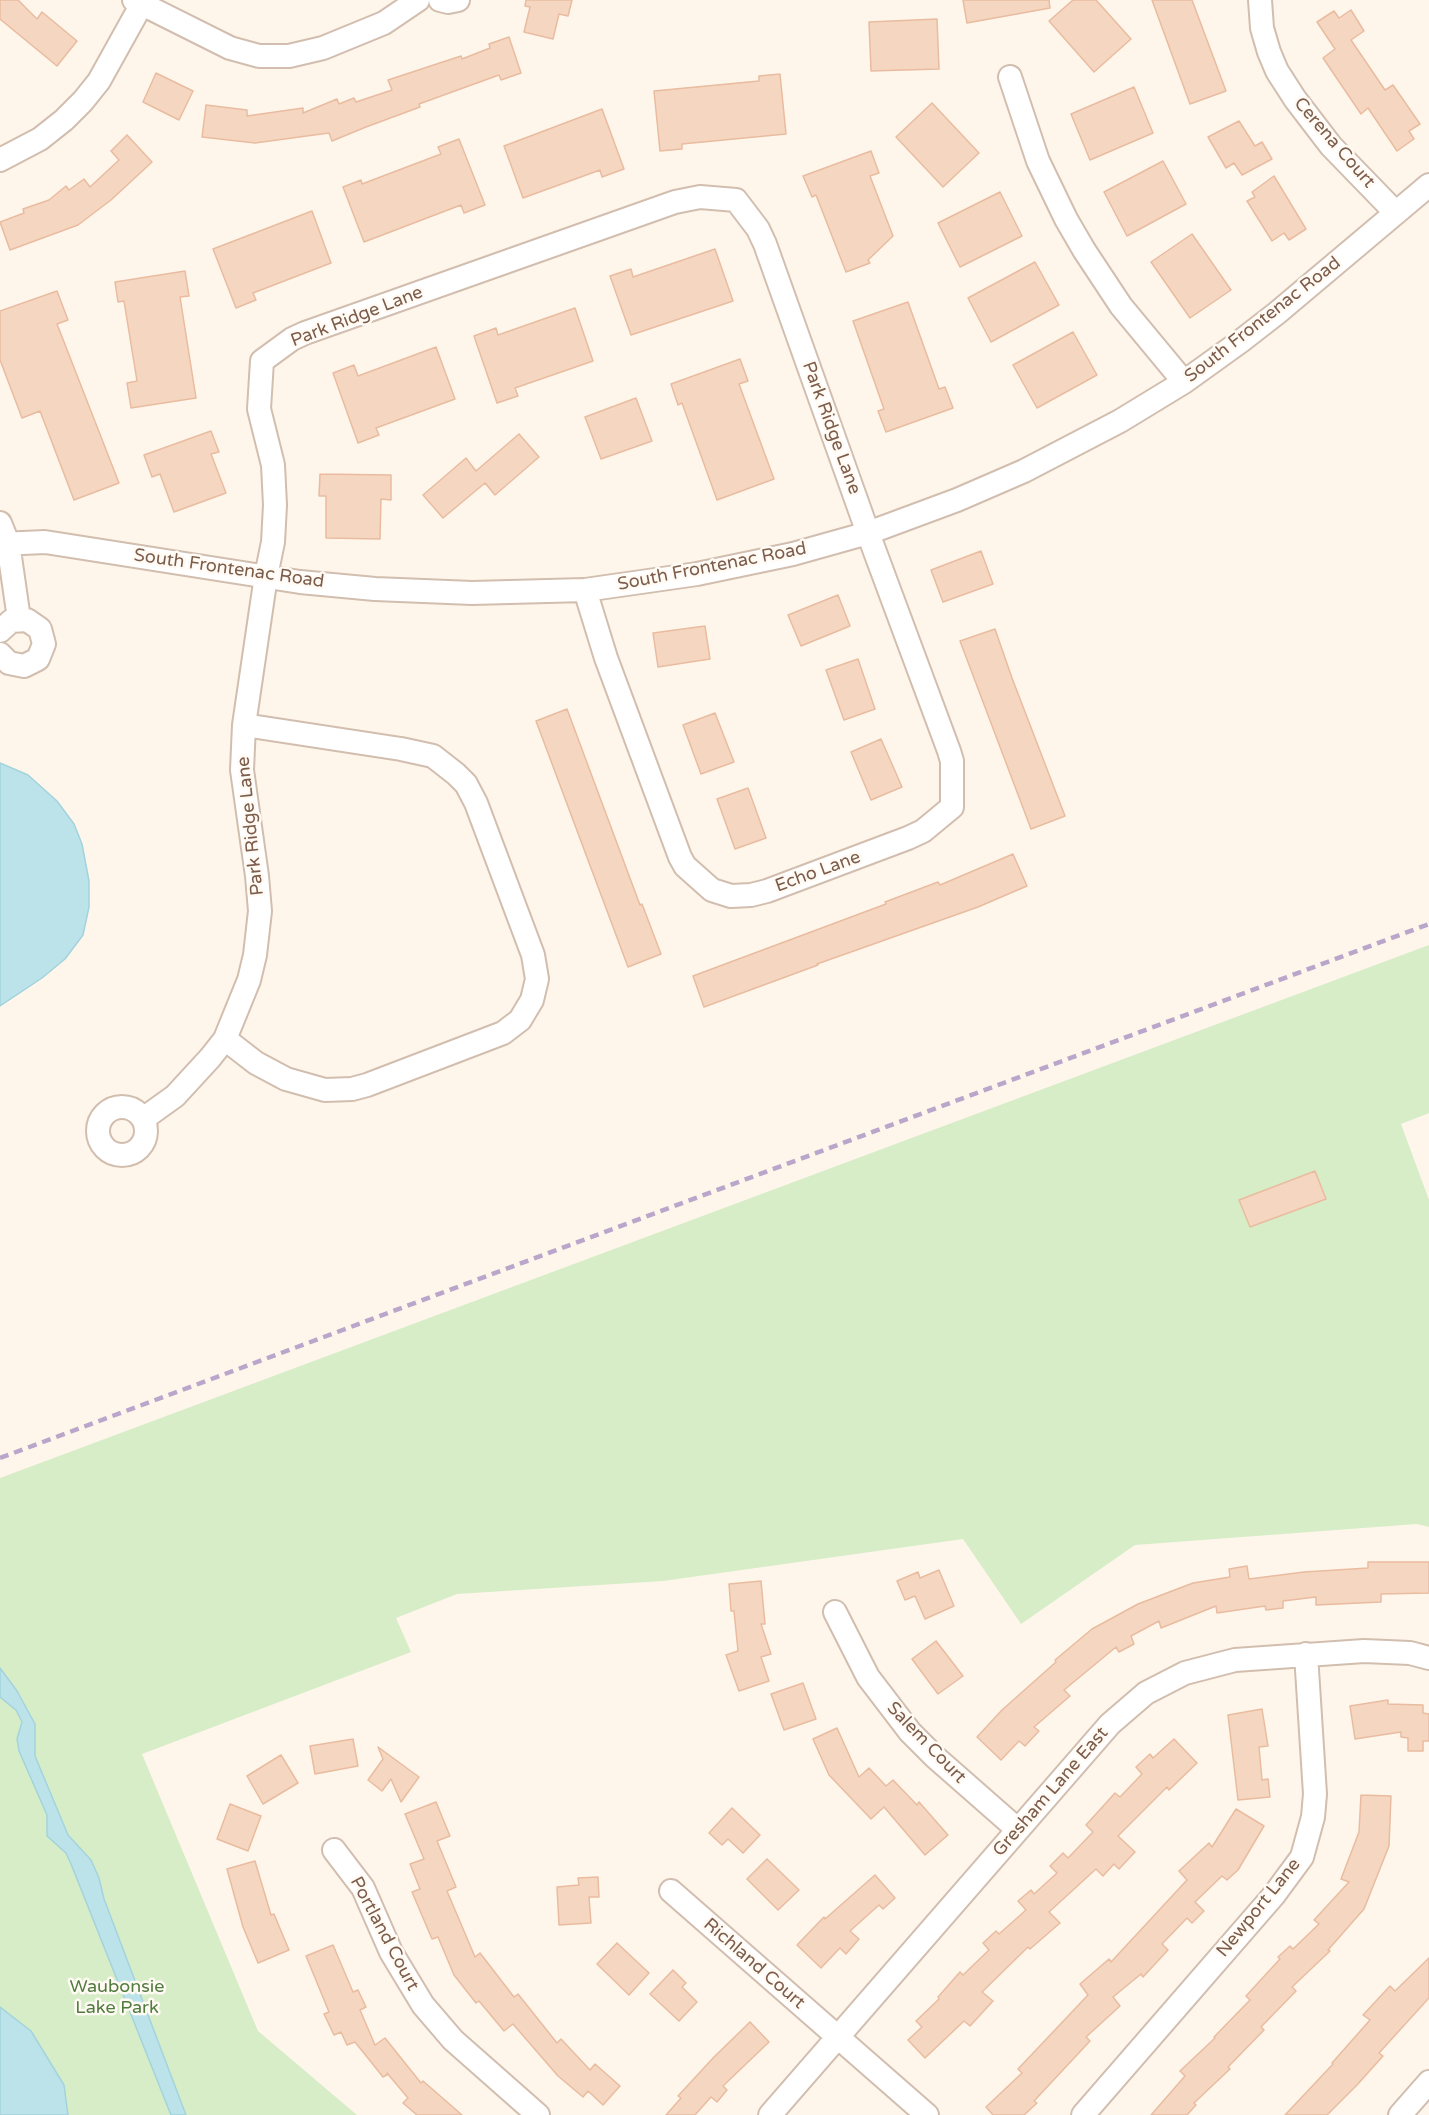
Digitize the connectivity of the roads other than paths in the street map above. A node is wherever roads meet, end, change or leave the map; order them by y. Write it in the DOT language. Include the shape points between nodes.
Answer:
graph roads {
  1 [pos="418,0"];
  2 [pos="440,0"];
  3 [pos="459,0"];
  4 [pos="1260,0"];
  5 [pos="140,2"];
  6 [pos="1010,77"];
  7 [pos="0,160"];
  8 [pos="1429,185"];
  9 [pos="1396,213"];
  10 [pos="1184,382"];
  11 [pos="868,533"];
  12 [pos="3,537"];
  13 [pos="266,576"];
  14 [pos="585,590"];
  15 [pos="9,625"];
  16 [pos="0,654"];
  17 [pos="244,724"];
  18 [pos="225,1039"];
  19 [pos="143,1119"];
  20 [pos="835,1612"];
  21 [pos="1306,1654"];
  22 [pos="1429,1658"];
  23 [pos="1017,1829"];
  24 [pos="334,1850"];
  25 [pos="671,1891"];
  26 [pos="838,2037"];
  27 [pos="1429,2082"];
  28 [pos="538,2115"];
  29 [pos="770,2115"];
  30 [pos="927,2115"];
  31 [pos="1083,2115"];
  32 [pos="1400,2115"];
  1 -- 5 [label="street" via="384,22 323,48 289,56 259,56 230,48"];
  2 -- 3 [label="street"];
  4 -- 9 [label="street, Cerena Court" via="1262,28 1277,71 1331,146"];
  5 -- 7 [label="street" via="99,81 83,101 39,139"];
  6 -- 10 [label="street" via="1038,161 1078,240 1121,306"];
  8 -- 9 [label="street, South Frontenac Road"];
  9 -- 10 [label="street, South Frontenac Road" via="1277,313"];
  10 -- 11 [label="street, South Frontenac Road" via="1024,471"];
  11 -- 13 [label="street, Park Ridge Lane" via="758,229 736,200 691,198 305,333 262,362 259,409 273,465 275,505"];
  11 -- 14 [label="street, South Frontenac Road" via="749,564"];
  11 -- 14 [label="street, Echo Lane" via="949,751 952,807 908,838 751,895 731,896 712,890 680,857 606,658"];
  12 -- 13 [label="street, South Frontenac Road"];
  12 -- 15 [label="street"];
  13 -- 14 [label="street, South Frontenac Road" via="426,592"];
  13 -- 17 [label="street, Park Ridge Lane"];
  15 -- 16 [label="street" via="27,620 40,629 42,652 38,659 24,666 9,663"];
  17 -- 18 [label="street, Park Ridge Lane" via="242,770 257,876 259,930 249,980"];
  17 -- 18 [label="street" via="433,756 456,774 476,803 533,955 537,979 532,1000 520,1020 503,1033 352,1089 325,1090 286,1079 256,1063"];
  18 -- 19 [label="street, Park Ridge Lane" via="181,1090"];
  20 -- 23 [label="street, Salem Court" via="868,1677 910,1732"];
  21 -- 22 [label="street, Gresham Lane East" via="1389,1651"];
  21 -- 23 [label="street, Gresham Lane East" via="1221,1662 1160,1684 1110,1724"];
  21 -- 31 [label="street, Newport Lane" via="1315,1794 1302,1857"];
  23 -- 26 [label="street, Gresham Lane East"];
  24 -- 28 [label="street, Portland Court" via="363,1888 391,1952 423,2005 453,2040"];
  25 -- 26 [label="street, Richland Court"];
  26 -- 29 [label="street, Gresham Lane East"];
  26 -- 30 [label="street, Richland Court"];
  27 -- 32 [label="street"];
}
